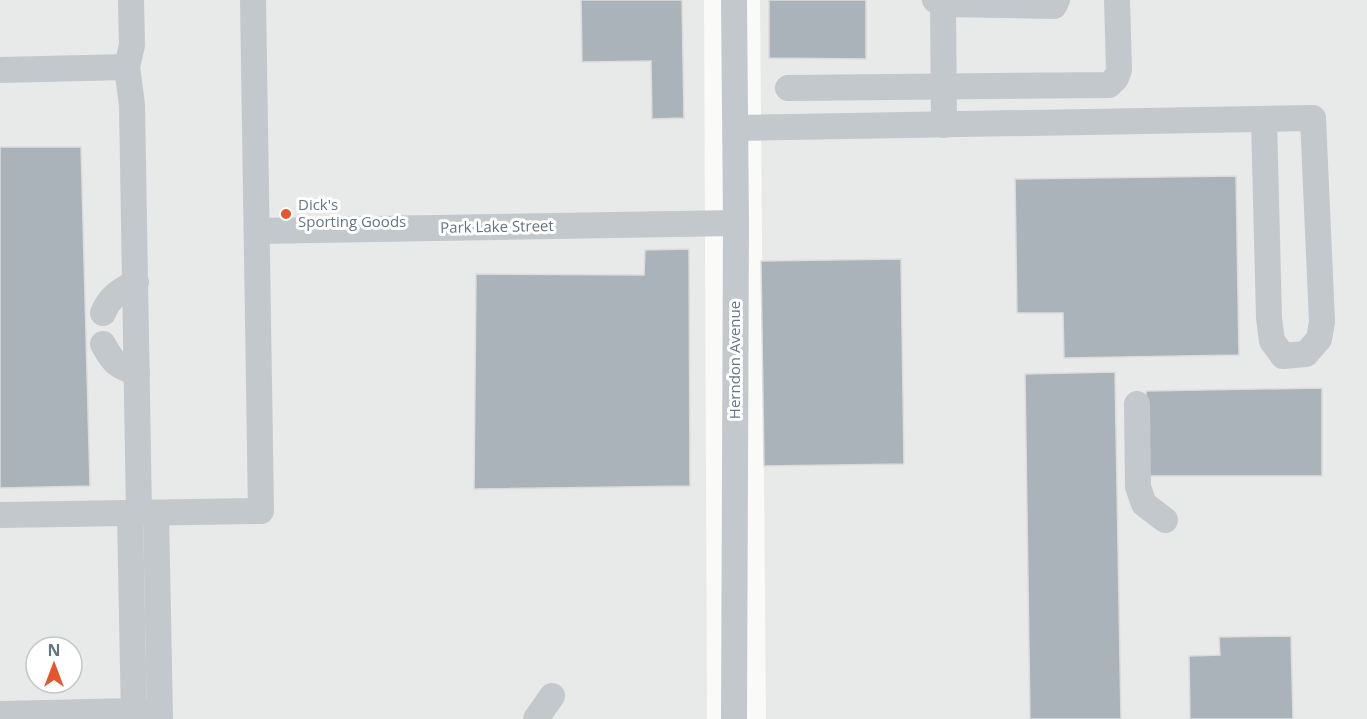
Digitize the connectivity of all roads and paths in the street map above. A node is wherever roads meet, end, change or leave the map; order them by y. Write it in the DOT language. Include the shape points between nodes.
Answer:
graph roads {
  1 [pos="131,0"];
  2 [pos="253,0"];
  3 [pos="734,0"];
  4 [pos="1057,0"];
  5 [pos="1117,0"];
  6 [pos="939,2"];
  7 [pos="127,67"];
  8 [pos="0,70"];
  9 [pos="1105,86"];
  10 [pos="944,87"];
  11 [pos="788,88"];
  12 [pos="1264,119"];
  13 [pos="1106,123"];
  14 [pos="944,125"];
  15 [pos="736,128"];
  16 [pos="736,223"];
  17 [pos="257,231"];
  18 [pos="136,282"];
  19 [pos="103,313"];
  20 [pos="103,344"];
  21 [pos="138,373"];
  22 [pos="1137,404"];
  23 [pos="142,513"];
  24 [pos="0,515"];
  25 [pos="1165,520"];
  26 [pos="0,714"];
  27 [pos="134,715"];
  28 [pos="160,717"];
  29 [pos="734,719"];
  1 -- 7 [label="street" via="132,45"];
  2 -- 17 [label="street"];
  3 -- 15 [label="street, Herndon Avenue"];
  4 -- 6 [label="street" via="1054,6"];
  5 -- 9 [label="street" via="1118,74"];
  6 -- 10 [label="street"];
  7 -- 8 [label="street"];
  7 -- 18 [label="street" via="132,105"];
  9 -- 10 [label="street"];
  9 -- 13 [label="street"];
  10 -- 11 [label="street"];
  10 -- 14 [label="street"];
  12 -- 12 [label="street" via="1313,118 1322,322 1319,339 1306,354 1283,356 1272,342"];
  12 -- 13 [label="street"];
  13 -- 14 [label="street"];
  14 -- 15 [label="street"];
  15 -- 16 [label="street, Herndon Avenue"];
  16 -- 17 [label="street, Park Lake Street"];
  16 -- 29 [label="street, Herndon Avenue"];
  17 -- 23 [label="street" via="261,511"];
  18 -- 19 [label="street" via="108,301"];
  18 -- 21 [label="street"];
  20 -- 21 [label="street" via="111,360"];
  21 -- 23 [label="street"];
  22 -- 25 [label="street" via="1138,487 1144,504"];
  23 -- 24 [label="street"];
  23 -- 27 [label="street"];
  23 -- 28 [label="street"];
  26 -- 27 [label="street"];
  27 -- 28 [label="street"];
}
